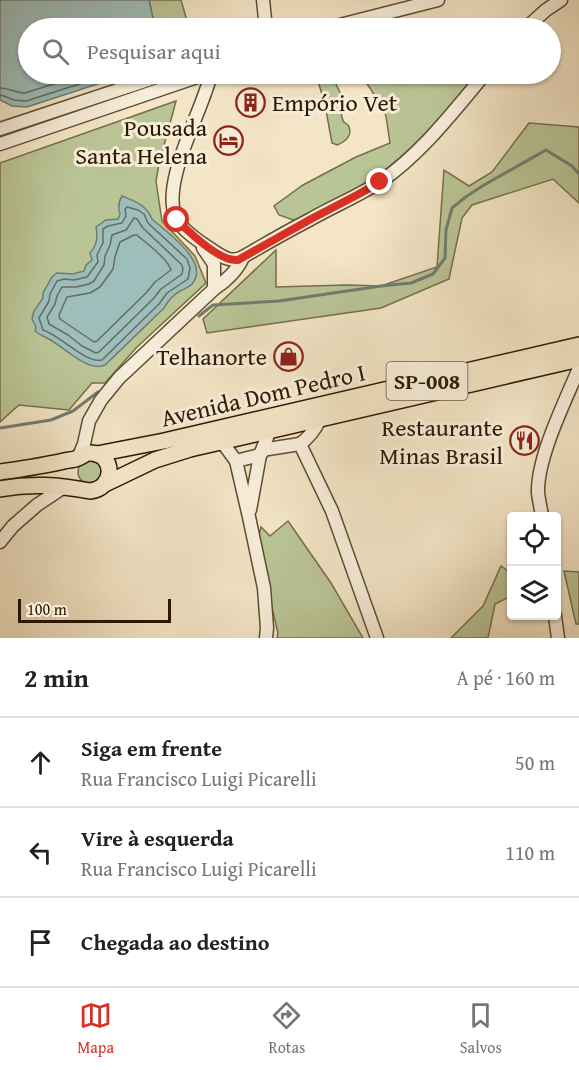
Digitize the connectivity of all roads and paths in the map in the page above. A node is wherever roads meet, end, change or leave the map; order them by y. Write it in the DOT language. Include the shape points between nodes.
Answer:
graph roads {
  1 [pos="263,0"];
  2 [pos="438,0"];
  3 [pos="561,0"];
  4 [pos="547,5"];
  5 [pos="265,18"];
  6 [pos="367,18"];
  7 [pos="535,18"];
  8 [pos="136,84"];
  9 [pos="177,84"];
  10 [pos="207,84"];
  11 [pos="477,84"];
  12 [pos="0,129"];
  13 [pos="0,144"];
  14 [pos="200,242"];
  15 [pos="243,258"];
  16 [pos="214,289"];
  17 [pos="579,345"];
  18 [pos="579,359"];
  19 [pos="579,368"];
  20 [pos="320,419"];
  21 [pos="87,428"];
  22 [pos="270,429"];
  23 [pos="222,442"];
  24 [pos="300,444"];
  25 [pos="97,454"];
  26 [pos="260,455"];
  27 [pos="78,458"];
  28 [pos="236,460"];
  29 [pos="0,472"];
  30 [pos="105,484"];
  31 [pos="64,487"];
  32 [pos="0,489"];
  33 [pos="84,490"];
  34 [pos="541,512"];
  35 [pos="249,517"];
  36 [pos="0,542"];
  37 [pos="556,620"];
  38 [pos="266,638"];
  39 [pos="377,638"];
  40 [pos="558,638"];
  1 -- 5 [label="street"];
  2 -- 6 [label="street"];
  3 -- 4 [label="street"];
  4 -- 7 [label="street"];
  8 -- 12 [label="street"];
  9 -- 13 [label="street"];
  10 -- 14 [label="street" via="172,191 177,220"];
  11 -- 15 [label="street" via="437,131 380,182"];
  14 -- 15 [label="street" via="230,260"];
  14 -- 16 [label="street" via="214,264"];
  15 -- 16 [label="street"];
  16 -- 21 [label="street" via="119,378 101,400"];
  17 -- 25 [label="main road, Avenida Dom Pedro I / SP-008"];
  18 -- 20 [label="main road, Avenida Dom Pedro I / SP-008"];
  19 -- 34 [label="street" via="540,472"];
  20 -- 22 [label="main road, Avenida Dom Pedro I / SP-008"];
  20 -- 24 [label="street" via="308,439"];
  21 -- 25 [label="street"];
  21 -- 27 [label="street"];
  22 -- 23 [label="main road, Avenida Dom Pedro I / SP-008"];
  22 -- 26 [label="street"];
  23 -- 28 [label="street"];
  23 -- 30 [label="main road, Avenida Dom Pedro I / SP-008" via="155,460"];
  24 -- 26 [label="street" via="264,450"];
  24 -- 39 [label="street" via="332,511"];
  25 -- 27 [label="main road, SP-008" via="87,453"];
  25 -- 30 [label="main road" via="109,468"];
  26 -- 28 [label="street"];
  26 -- 35 [label="street"];
  27 -- 29 [label="main road, SP-008"];
  27 -- 33 [label="main road" via="72,477"];
  28 -- 35 [label="street"];
  30 -- 33 [label="main road, SP-008" via="95,490"];
  31 -- 32 [label="main road, SP-008" via="44,484"];
  31 -- 33 [label="main road, SP-008"];
  31 -- 36 [label="street" via="13,526"];
  35 -- 38 [label="street" via="264,588"];
  37 -- 40 [label="street"];
}
